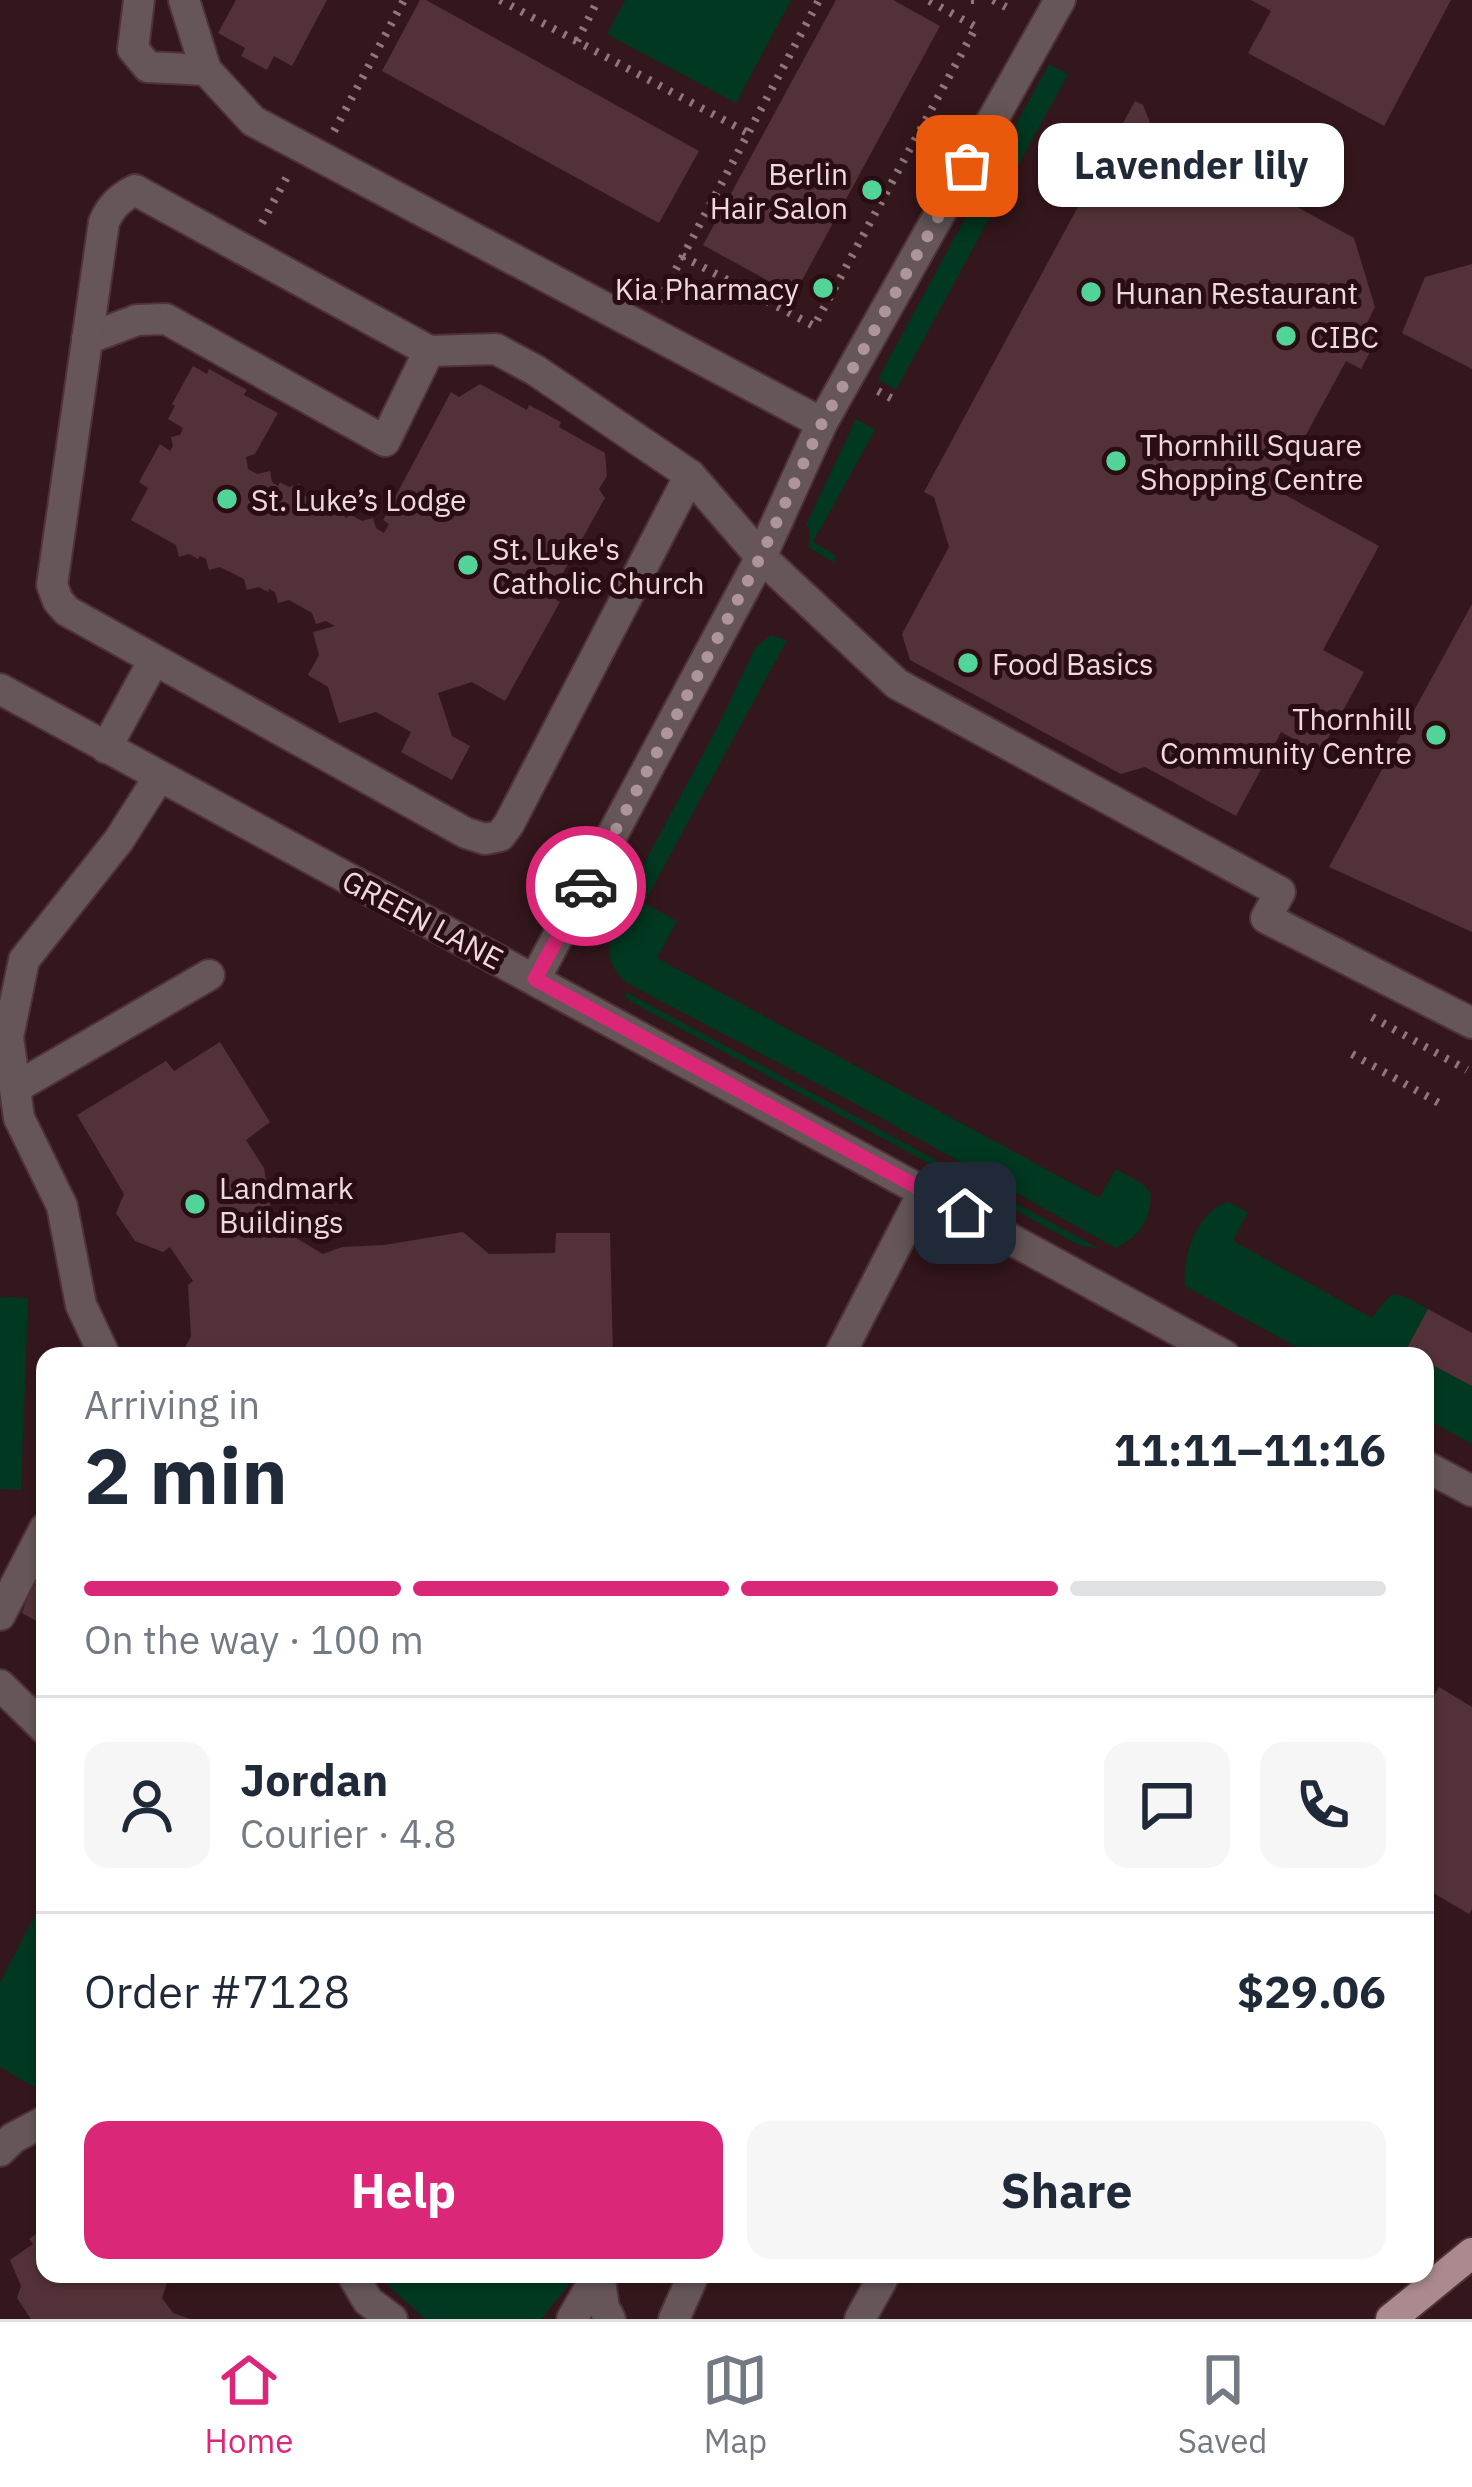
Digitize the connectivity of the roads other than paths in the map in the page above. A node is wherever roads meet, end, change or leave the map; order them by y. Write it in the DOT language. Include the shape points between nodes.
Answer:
graph roads {
  1 [pos="139,0"];
  2 [pos="184,0"];
  3 [pos="1060,0"];
  4 [pos="206,70"];
  5 [pos="87,340"];
  6 [pos="429,351"];
  7 [pos="822,423"];
  8 [pos="690,475"];
  9 [pos="761,556"];
  10 [pos="154,660"];
  11 [pos="0,689"];
  12 [pos="106,748"];
  13 [pos="159,777"];
  14 [pos="209,976"];
  15 [pos="535,979"];
  16 [pos="1472,1023"];
  17 [pos="14,1088"];
  18 [pos="924,1191"];
  19 [pos="101,1347"];
  20 [pos="844,1347"];
  21 [pos="1209,1347"];
  22 [pos="1434,1471"];
  23 [pos="1472,1491"];
  24 [pos="36,1545"];
  25 [pos="0,1615"];
  26 [pos="0,1685"];
  27 [pos="36,1720"];
  28 [pos="36,2126"];
  29 [pos="0,2151"];
  30 [pos="1472,2253"];
  31 [pos="357,2283"];
  32 [pos="594,2283"];
  33 [pos="600,2283"];
  34 [pos="690,2283"];
  35 [pos="881,2283"];
  36 [pos="392,2319"];
  37 [pos="572,2319"];
  38 [pos="610,2319"];
  39 [pos="674,2319"];
  40 [pos="860,2319"];
  41 [pos="1391,2319"];
  42 [pos="1424,2319"];
  1 -- 4 [label="street" via="133,49 148,67"];
  2 -- 4 [label="street"];
  3 -- 7 [label="street"];
  4 -- 7 [label="street" via="253,121"];
  5 -- 6 [label="street" via="136,320 166,319 385,441"];
  5 -- 6 [label="street" via="104,222 135,190"];
  5 -- 10 [label="street" via="52,585 67,611"];
  6 -- 8 [label="street" via="496,349"];
  7 -- 9 [label="street"];
  8 -- 9 [label="street"];
  8 -- 10 [label="street" via="500,836 466,833"];
  9 -- 15 [label="street"];
  9 -- 16 [label="street" via="897,685 1280,892 1266,918"];
  10 -- 12 [label="street"];
  11 -- 12 [label="street, GREEN LANE"];
  12 -- 13 [label="street, GREEN LANE"];
  13 -- 15 [label="street, GREEN LANE"];
  13 -- 17 [label="street" via="24,960 8,1037"];
  14 -- 17 [label="street"];
  15 -- 18 [label="street, GREEN LANE"];
  17 -- 19 [label="street" via="19,1118 62,1206 81,1305"];
  18 -- 20 [label="street"];
  18 -- 21 [label="street, GREEN LANE"];
  22 -- 23 [label="street"];
  24 -- 25 [label="street"];
  26 -- 27 [label="street"];
  28 -- 29 [label="street"];
  30 -- 41 [label="main road"];
  30 -- 42 [label="main road"];
  31 -- 36 [label="street"];
  32 -- 37 [label="street"];
  33 -- 38 [label="street"];
  34 -- 39 [label="street"];
  35 -- 40 [label="street"];
}
